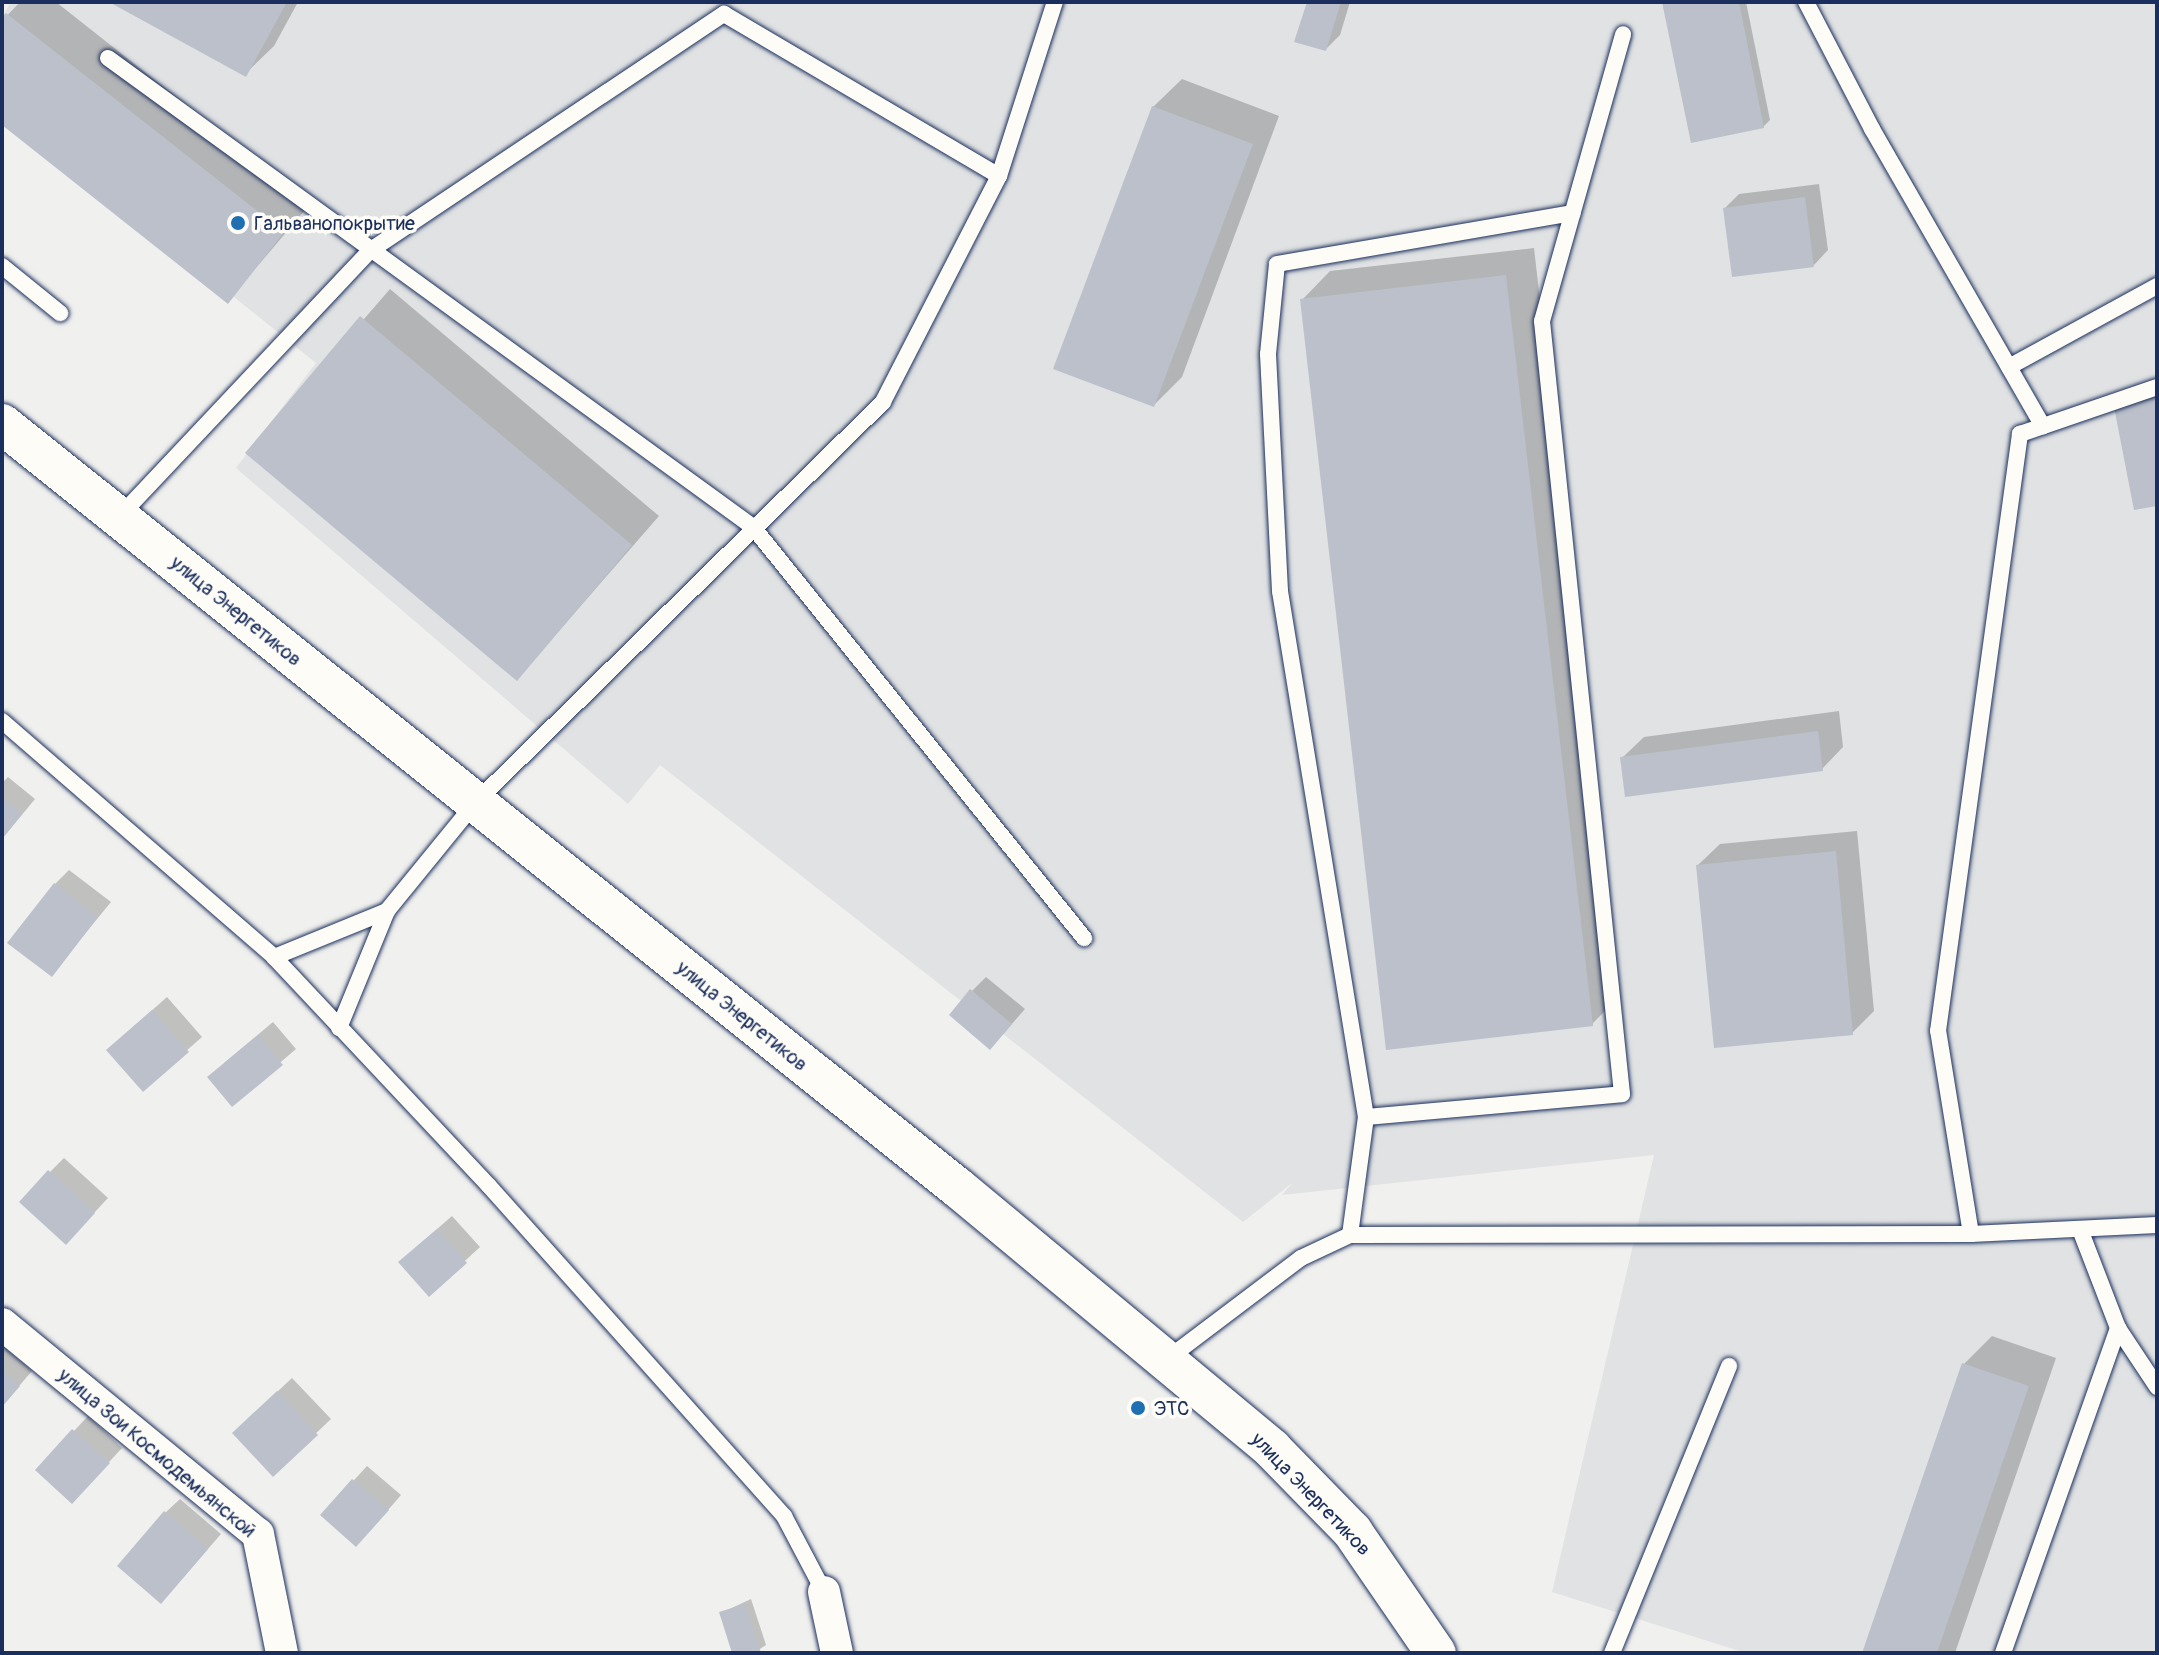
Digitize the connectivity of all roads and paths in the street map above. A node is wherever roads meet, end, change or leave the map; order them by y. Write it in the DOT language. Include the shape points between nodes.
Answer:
graph roads {
  1 [pos="1055,2"];
  2 [pos="1806,2"];
  3 [pos="728,8"];
  4 [pos="1623,34"];
  5 [pos="108,58"];
  6 [pos="999,176"];
  7 [pos="1573,213"];
  8 [pos="371,250"];
  9 [pos="2,266"];
  10 [pos="2157,286"];
  11 [pos="60,313"];
  12 [pos="2009,367"];
  13 [pos="2157,387"];
  14 [pos="2,424"];
  15 [pos="2043,426"];
  16 [pos="119,517"];
  17 [pos="753,527"];
  18 [pos="2,721"];
  19 [pos="475,803"];
  20 [pos="387,911"];
  21 [pos="1084,938"];
  22 [pos="274,957"];
  23 [pos="339,1028"];
  24 [pos="1366,1117"];
  25 [pos="2157,1225"];
  26 [pos="2081,1232"];
  27 [pos="1971,1234"];
  28 [pos="1350,1235"];
  29 [pos="2,1324"];
  30 [pos="2118,1328"];
  31 [pos="1165,1360"];
  32 [pos="1729,1366"];
  33 [pos="2157,1387"];
  34 [pos="824,1592"];
  35 [pos="282,1653"];
  36 [pos="837,1653"];
  37 [pos="1436,1653"];
  38 [pos="1612,1653"];
  39 [pos="2003,1653"];
  1 -- 6 [label="lane"];
  2 -- 12 [label="lane" via="1872,129"];
  3 -- 6 [label="lane"];
  3 -- 8 [label="lane"];
  4 -- 7 [label="lane"];
  5 -- 8 [label="lane"];
  6 -- 17 [label="lane" via="883,402"];
  7 -- 24 [label="lane" via="1542,321 1622,1094"];
  7 -- 24 [label="lane" via="1277,264 1268,354 1280,591"];
  8 -- 16 [label="lane"];
  8 -- 17 [label="lane"];
  9 -- 11 [label="lane"];
  10 -- 12 [label="lane"];
  12 -- 15 [label="lane"];
  13 -- 15 [label="lane"];
  14 -- 16 [label="street, улица Энергетиков"];
  15 -- 27 [label="lane" via="2020,434 1938,1031"];
  16 -- 19 [label="street, улица Энергетиков"];
  17 -- 19 [label="lane"];
  17 -- 21 [label="lane"];
  18 -- 22 [label="lane"];
  19 -- 20 [label="lane"];
  19 -- 31 [label="street, улица Энергетиков"];
  20 -- 22 [label="lane"];
  20 -- 23 [label="lane"];
  22 -- 23 [label="lane"];
  23 -- 34 [label="lane" via="489,1186 784,1516"];
  24 -- 28 [label="lane"];
  25 -- 26 [label="lane"];
  26 -- 27 [label="lane"];
  26 -- 30 [label="lane"];
  27 -- 28 [label="lane"];
  28 -- 31 [label="lane" via="1301,1258"];
  29 -- 35 [label="street, улица Зои Космодемьянской" via="258,1534"];
  30 -- 33 [label="lane"];
  30 -- 39 [label="lane"];
  31 -- 37 [label="street, улица Энергетиков" via="1272,1449 1352,1531 1414,1613"];
  32 -- 38 [label="lane"];
  34 -- 36 [label="street"];
}
